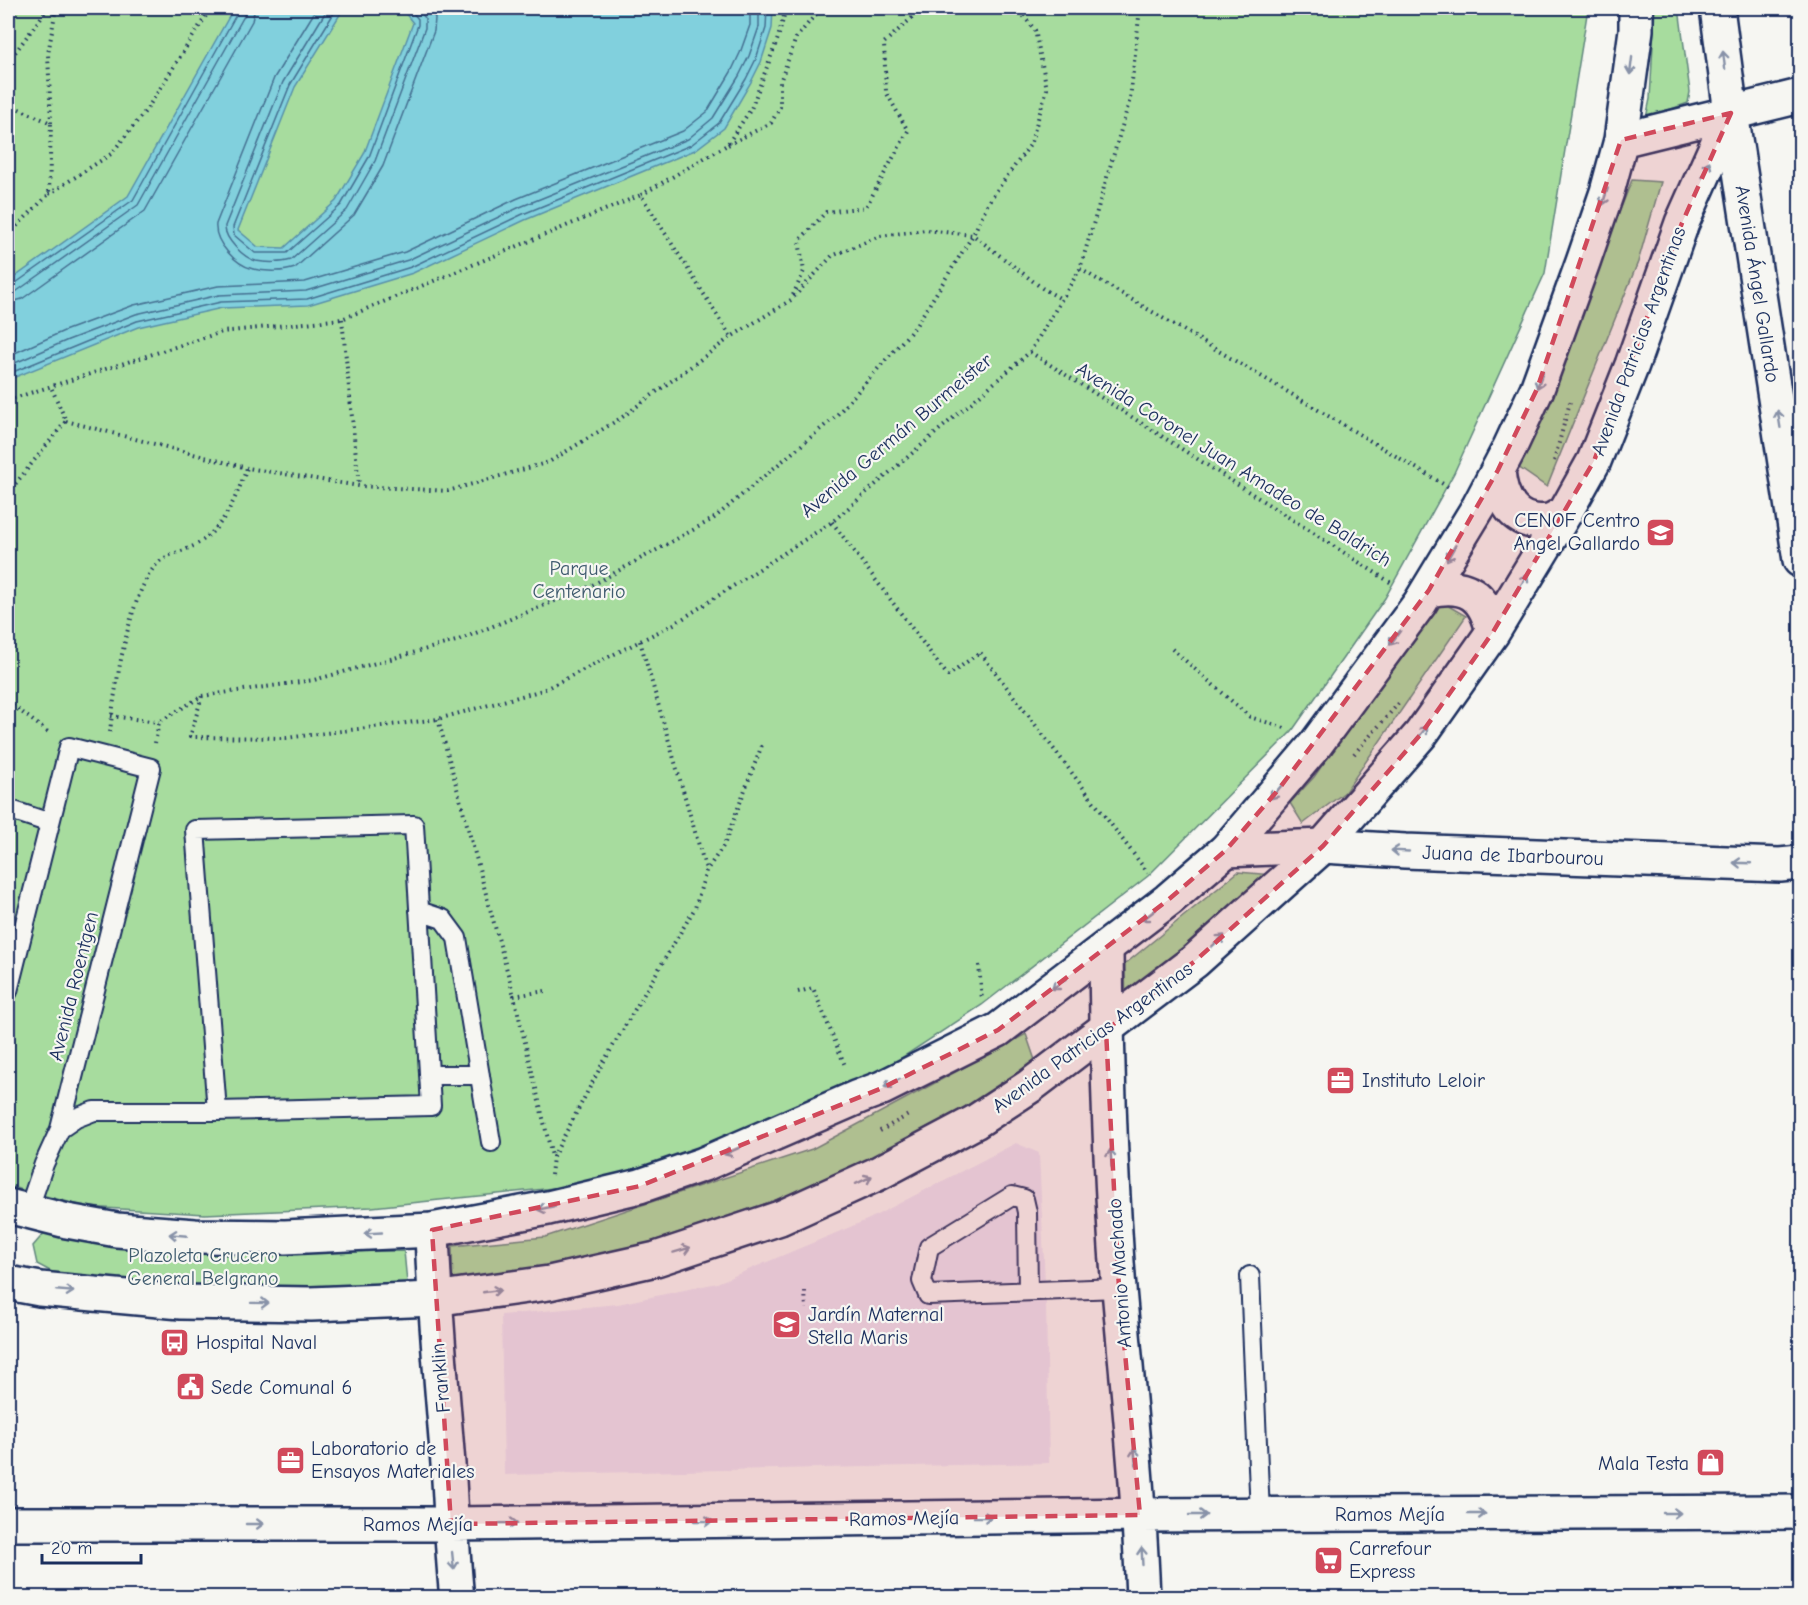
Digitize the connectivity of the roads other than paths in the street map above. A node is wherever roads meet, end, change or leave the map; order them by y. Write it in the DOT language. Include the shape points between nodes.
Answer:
graph roads {
  1 [pos="1636,8"];
  2 [pos="1717,8"];
  3 [pos="1800,96"];
  4 [pos="1731,113"];
  5 [pos="1621,140"];
  6 [pos="1498,470"];
  7 [pos="1565,513"];
  8 [pos="1800,560"];
  9 [pos="1425,597"];
  10 [pos="1492,632"];
  11 [pos="8,809"];
  12 [pos="50,823"];
  13 [pos="1323,846"];
  14 [pos="1226,850"];
  15 [pos="1800,863"];
  16 [pos="419,911"];
  17 [pos="1106,949"];
  18 [pos="8,991"];
  19 [pos="1107,1030"];
  20 [pos="429,1075"];
  21 [pos="480,1075"];
  22 [pos="217,1111"];
  23 [pos="60,1129"];
  24 [pos="491,1142"];
  25 [pos="18,1209"];
  26 [pos="432,1230"];
  27 [pos="1250,1276"];
  28 [pos="8,1283"];
  29 [pos="1119,1288"];
  30 [pos="1028,1291"];
  31 [pos="434,1299"];
  32 [pos="1800,1512"];
  33 [pos="1140,1515"];
  34 [pos="1260,1515"];
  35 [pos="8,1524"];
  36 [pos="451,1524"];
  37 [pos="457,1598"];
  38 [pos="1143,1598"];
  1 -- 5 [label="main road, one-way"];
  4 -- 2 [label="main road, Avenida Ángel Gallardo, one-way"];
  3 -- 4 [label="main road"];
  4 -- 5 [label="main road"];
  7 -- 4 [label="main road, Avenida Patricias Argentinas, one-way" via="1594,461 1615,411 1682,223"];
  8 -- 4 [label="main road, Avenida Ángel Gallardo, one-way"];
  5 -- 6 [label="main road, one-way" via="1607,192 1537,389"];
  6 -- 7 [label="main road" via="1499,488 1508,508 1527,520 1549,521"];
  6 -- 9 [label="main road, one-way"];
  10 -- 7 [label="main road, Avenida Patricias Argentinas, one-way"];
  9 -- 10 [label="main road" via="1446,586 1463,589 1478,598 1489,613"];
  9 -- 14 [label="main road, one-way" via="1316,744"];
  13 -- 10 [label="main road, Avenida Patricias Argentinas, one-way" via="1421,734"];
  11 -- 12 [label="lane"];
  12 -- 18 [label="lane"];
  12 -- 23 [label="lane, Avenida Roentgen" via="69,747 151,768"];
  13 -- 14 [label="main road, Juana de Ibarbourou"];
  15 -- 13 [label="main road, Juana de Ibarbourou, one-way"];
  19 -- 13 [label="main road, Avenida Patricias Argentinas, one-way" via="1195,961"];
  14 -- 17 [label="main road, one-way"];
  16 -- 20 [label="lane"];
  16 -- 21 [label="lane" via="442,919 457,938"];
  16 -- 22 [label="lane" via="414,825 195,830"];
  17 -- 19 [label="main road, Antonio Machado"];
  17 -- 26 [label="main road, one-way" via="998,1029 882,1088 704,1164 640,1186"];
  29 -- 19 [label="main road, Antonio Machado, one-way" via="1107,1098"];
  31 -- 19 [label="main road, Avenida Patricias Argentinas, one-way" via="549,1283 645,1261 780,1218 877,1174 975,1122"];
  20 -- 21 [label="lane"];
  20 -- 22 [label="lane" via="431,1106"];
  21 -- 24 [label="lane"];
  22 -- 23 [label="lane" via="94,1112"];
  23 -- 25 [label="lane, Avenida Roentgen"];
  26 -- 25 [label="main road, one-way" via="285,1237 195,1236 117,1230"];
  26 -- 31 [label="main road, Franklin"];
  27 -- 34 [label="lane"];
  28 -- 31 [label="main road, Avenida Patricias Argentinas, one-way" via="181,1302 310,1304"];
  29 -- 30 [label="lane"];
  33 -- 29 [label="main road, Antonio Machado, one-way"];
  30 -- 30 [label="lane" via="928,1295 922,1281 929,1247 1012,1196 1024,1199"];
  31 -- 36 [label="main road, Franklin"];
  34 -- 32 [label="main road, Ramos Mejía, one-way"];
  33 -- 34 [label="main road, Ramos Mejía, one-way"];
  36 -- 33 [label="main road, Ramos Mejía, one-way"];
  38 -- 33 [label="main road, Antonio Machado, one-way"];
  35 -- 36 [label="main road, Ramos Mejía, one-way"];
  36 -- 37 [label="main road, Franklin, one-way"];
}
